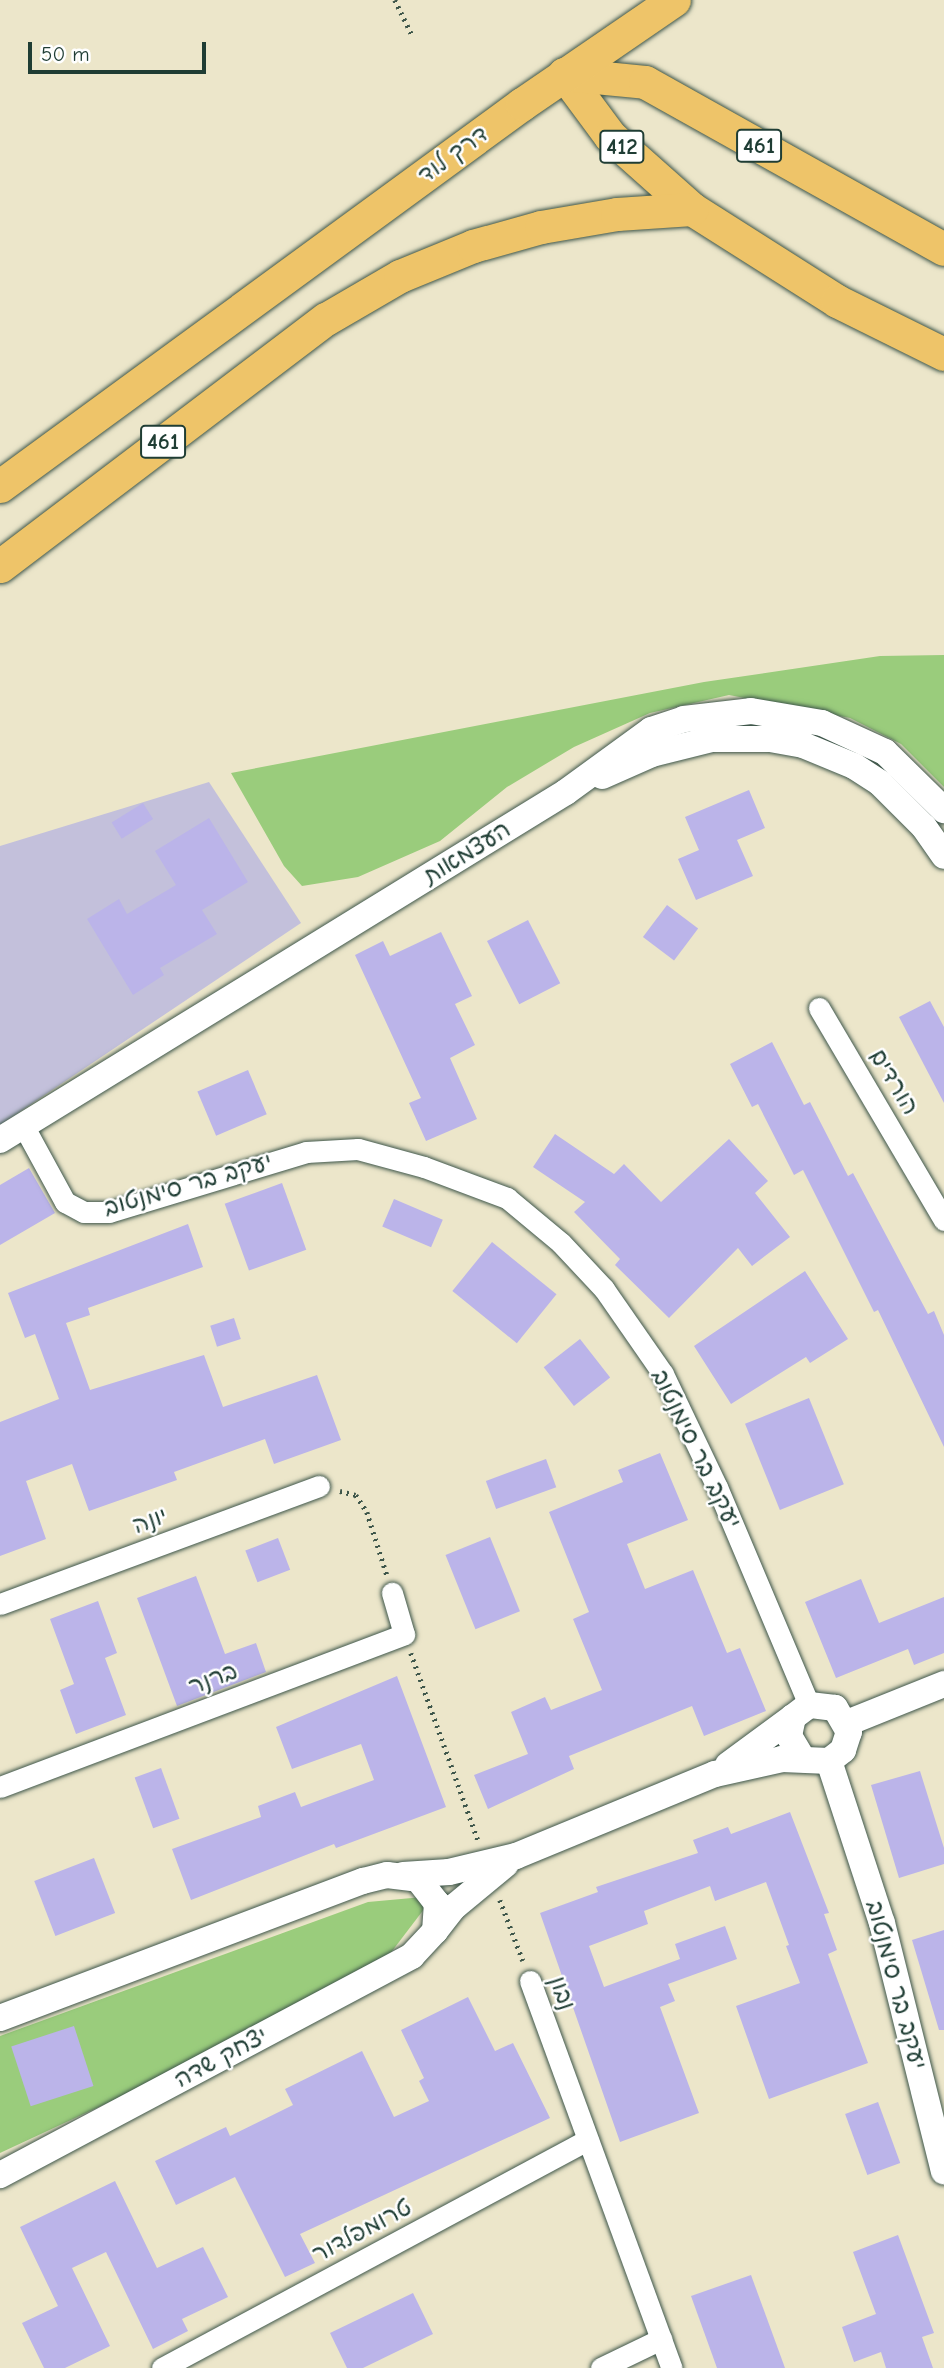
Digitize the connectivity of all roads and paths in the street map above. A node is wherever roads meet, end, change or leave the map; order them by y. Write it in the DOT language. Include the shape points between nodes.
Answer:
graph roads {
  1 [pos="395,0"];
  2 [pos="674,0"];
  3 [pos="412,35"];
  4 [pos="564,74"];
  5 [pos="692,209"];
  6 [pos="944,249"];
  7 [pos="944,354"];
  8 [pos="0,486"];
  9 [pos="0,566"];
  10 [pos="566,792"];
  11 [pos="944,810"];
  12 [pos="944,856"];
  13 [pos="819,1008"];
  14 [pos="23,1125"];
  15 [pos="0,1140"];
  16 [pos="944,1220"];
  17 [pos="319,1486"];
  18 [pos="392,1593"];
  19 [pos="0,1604"];
  20 [pos="404,1634"];
  21 [pos="944,1684"];
  22 [pos="801,1711"];
  23 [pos="847,1723"];
  24 [pos="816,1760"];
  25 [pos="715,1774"];
  26 [pos="0,1787"];
  27 [pos="489,1869"];
  28 [pos="403,1875"];
  29 [pos="435,1931"];
  30 [pos="530,1981"];
  31 [pos="0,2018"];
  32 [pos="588,2140"];
  33 [pos="944,2171"];
  34 [pos="0,2175"];
  35 [pos="661,2339"];
  36 [pos="162,2368"];
  37 [pos="601,2368"];
  38 [pos="672,2368"];
  1 -- 3 [label="path"];
  2 -- 4 [label="main road, דרך לוד"];
  4 -- 5 [label="main road, 412" via="610,136"];
  4 -- 6 [label="main road, 461" via="645,82"];
  4 -- 8 [label="main road, דרך לוד / 461"];
  5 -- 7 [label="main road" via="837,301"];
  5 -- 9 [label="main road, 461" via="617,214 541,227 473,246 400,276 326,318"];
  10 -- 11 [label="street, העצמאות" via="651,730 696,717 751,710 822,723 858,737 910,772"];
  10 -- 12 [label="street" via="684,744 741,737 770,739 830,754 880,783 924,827"];
  10 -- 14 [label="street, העצמאות"];
  13 -- 16 [label="street, הורדים"];
  14 -- 15 [label="street, העצמאות"];
  14 -- 22 [label="street, יעקב בר סימנטוב" via="65,1202 84,1212 108,1212 306,1152 358,1150 424,1167 508,1198 561,1242 604,1289 663,1374 717,1487"];
  17 -- 18 [label="path" via="356,1495 367,1512"];
  17 -- 19 [label="street, יונה"];
  18 -- 20 [label="street"];
  20 -- 26 [label="street, ברנר"];
  20 -- 27 [label="path, נבון"];
  21 -- 23 [label="street"];
  22 -- 23 [label="street" via="827,1704"];
  22 -- 24 [label="street" via="789,1736"];
  22 -- 25 [label="street, יצחק שדה"];
  23 -- 24 [label="street" via="847,1741"];
  24 -- 25 [label="street, יצחק שדה"];
  24 -- 33 [label="street, יעקב בר סימנטוב" via="882,1923"];
  25 -- 27 [label="street, יצחק שדה"];
  27 -- 28 [label="street, יצחק שדה"];
  27 -- 29 [label="street, יצחק שדה"];
  27 -- 30 [label="path, נבון"];
  28 -- 29 [label="street" via="429,1888 437,1903"];
  28 -- 31 [label="street, יצחק שדה" via="363,1881"];
  29 -- 34 [label="street, יצחק שדה" via="412,1956"];
  30 -- 32 [label="street, נבון"];
  32 -- 35 [label="street, נבון"];
  32 -- 36 [label="street, טרומפלדור"];
  35 -- 37 [label="street"];
  35 -- 38 [label="street, נבון"];
}
